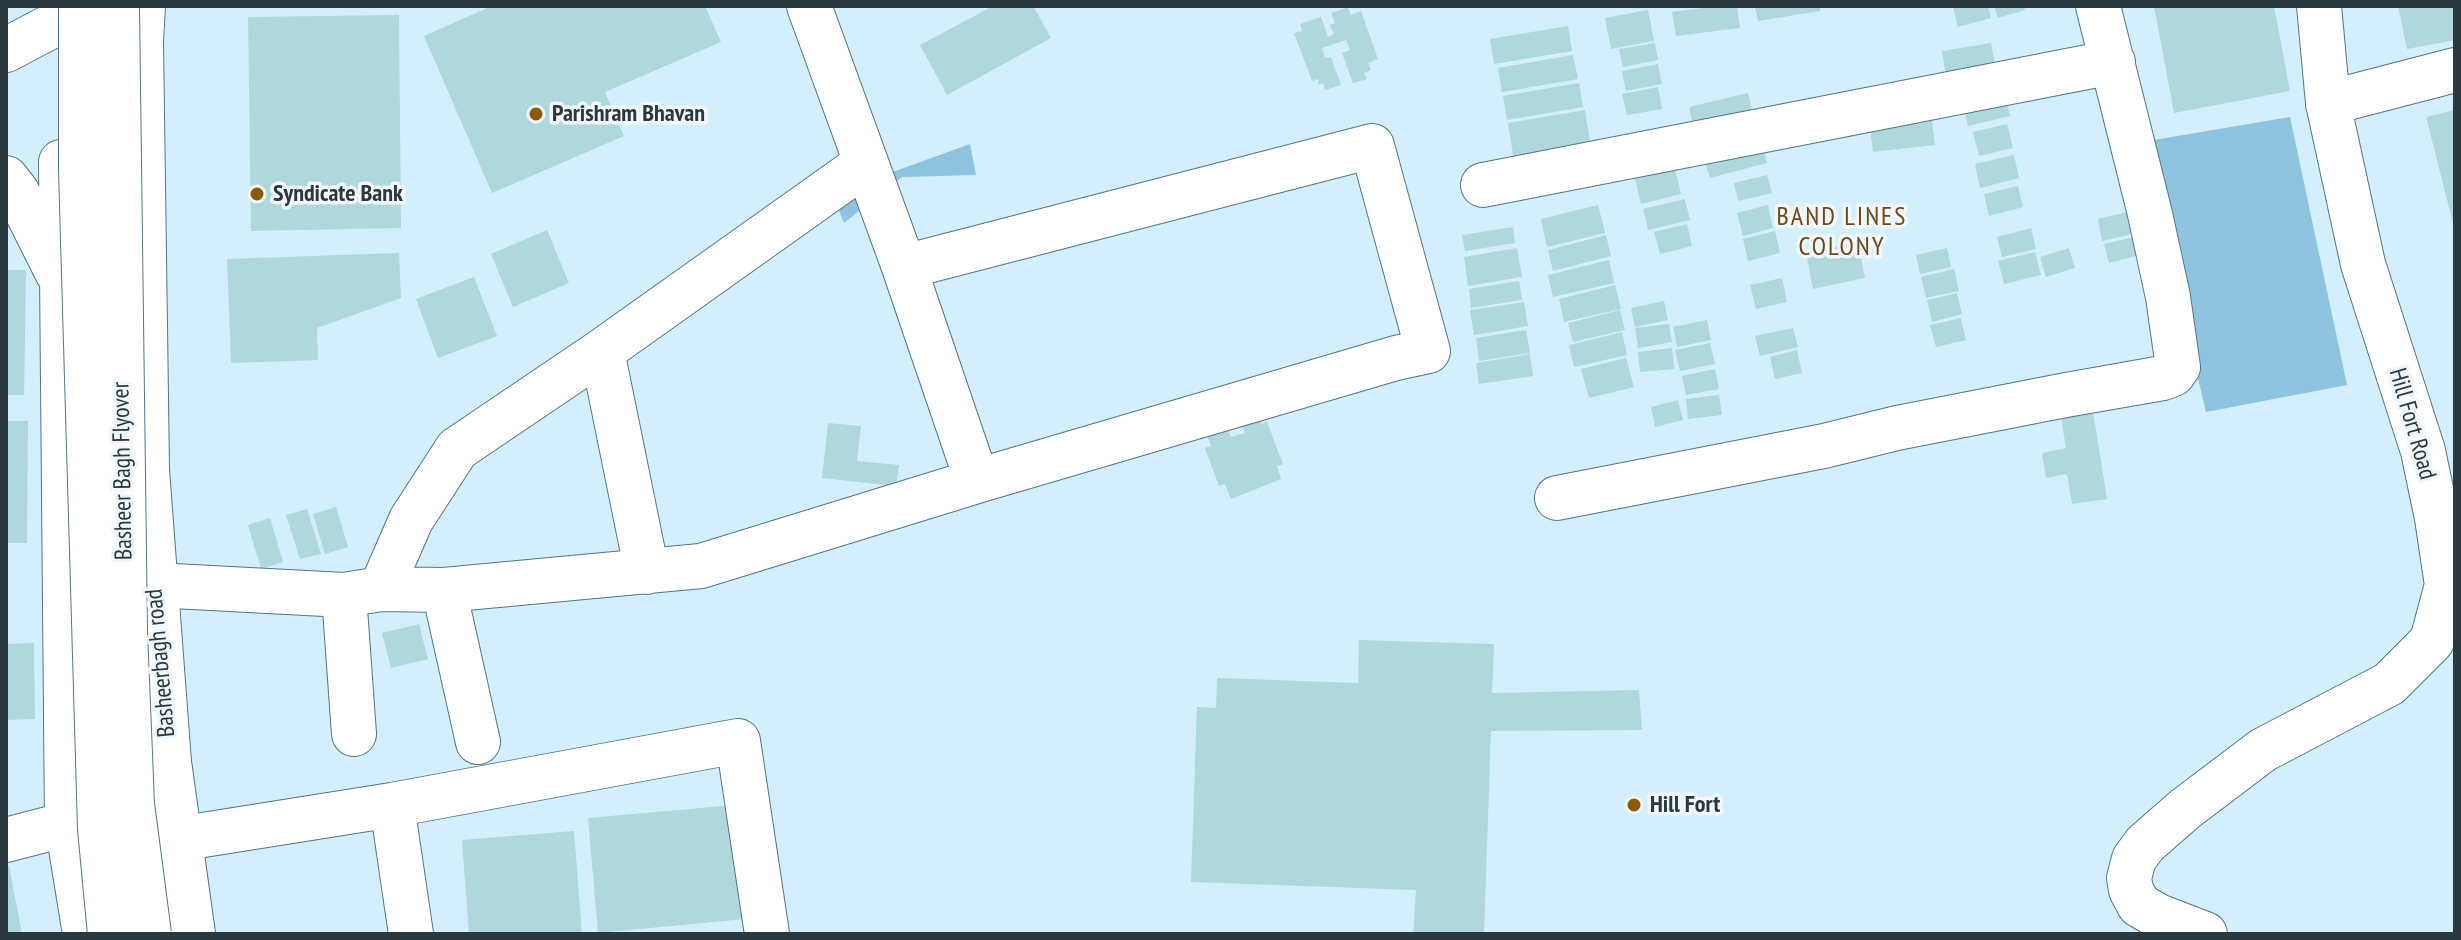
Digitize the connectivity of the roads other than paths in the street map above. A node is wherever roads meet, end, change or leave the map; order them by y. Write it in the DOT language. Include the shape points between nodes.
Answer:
graph roads {
  1 [pos="809,6"];
  2 [pos="2098,6"];
  3 [pos="2319,6"];
  4 [pos="141,7"];
  5 [pos="68,11"];
  6 [pos="6,50"];
  7 [pos="2113,62"];
  8 [pos="2455,70"];
  9 [pos="2328,103"];
  10 [pos="865,164"];
  11 [pos="6,178"];
  12 [pos="1483,185"];
  13 [pos="904,267"];
  14 [pos="60,278"];
  15 [pos="602,351"];
  16 [pos="977,481"];
  17 [pos="1557,498"];
  18 [pos="647,572"];
  19 [pos="154,585"];
  20 [pos="444,590"];
  21 [pos="362,592"];
  22 [pos="354,734"];
  23 [pos="478,742"];
  24 [pos="392,805"];
  25 [pos="67,824"];
  26 [pos="178,839"];
  27 [pos="6,840"];
  28 [pos="85,934"];
  29 [pos="110,934"];
  30 [pos="149,934"];
  31 [pos="193,934"];
  32 [pos="411,934"];
  33 [pos="767,934"];
  34 [pos="2205,934"];
  1 -- 10 [label="street"];
  2 -- 7 [label="street"];
  3 -- 9 [label="street, Hill Fort Road"];
  4 -- 5 [label="street"];
  4 -- 19 [label="street, Basheerbagh road" via="147,470"];
  4 -- 30 [label="street, Basheer Bagh Flyover, bridge" via="125,631 132,804"];
  5 -- 6 [label="street"];
  5 -- 14 [label="street"];
  5 -- 29 [label="street, Basheer Bagh Flyover, bridge" via="81,170 99,798"];
  7 -- 12 [label="street"];
  7 -- 17 [label="street" via="2168,297 2178,367 2173,374"];
  8 -- 9 [label="street"];
  9 -- 34 [label="street, Hill Fort Road" via="2363,264 2423,451 2447,585 2432,641 2389,684 2263,750 2185,809 2134,859 2129,878 2139,905"];
  10 -- 13 [label="street"];
  10 -- 15 [label="street"];
  11 -- 14 [label="street"];
  13 -- 16 [label="street"];
  13 -- 16 [label="street" via="1372,146 1428,351"];
  14 -- 25 [label="street"];
  15 -- 18 [label="street"];
  15 -- 21 [label="street" via="457,449"];
  16 -- 18 [label="street" via="701,566"];
  18 -- 20 [label="street"];
  19 -- 21 [label="street"];
  19 -- 26 [label="street, Basheerbagh road"];
  20 -- 21 [label="street"];
  20 -- 23 [label="street"];
  21 -- 22 [label="street"];
  24 -- 26 [label="street"];
  24 -- 32 [label="street"];
  24 -- 33 [label="street" via="738,741"];
  25 -- 27 [label="street"];
  25 -- 28 [label="street"];
  26 -- 31 [label="street, Basheerbagh road"];
}
